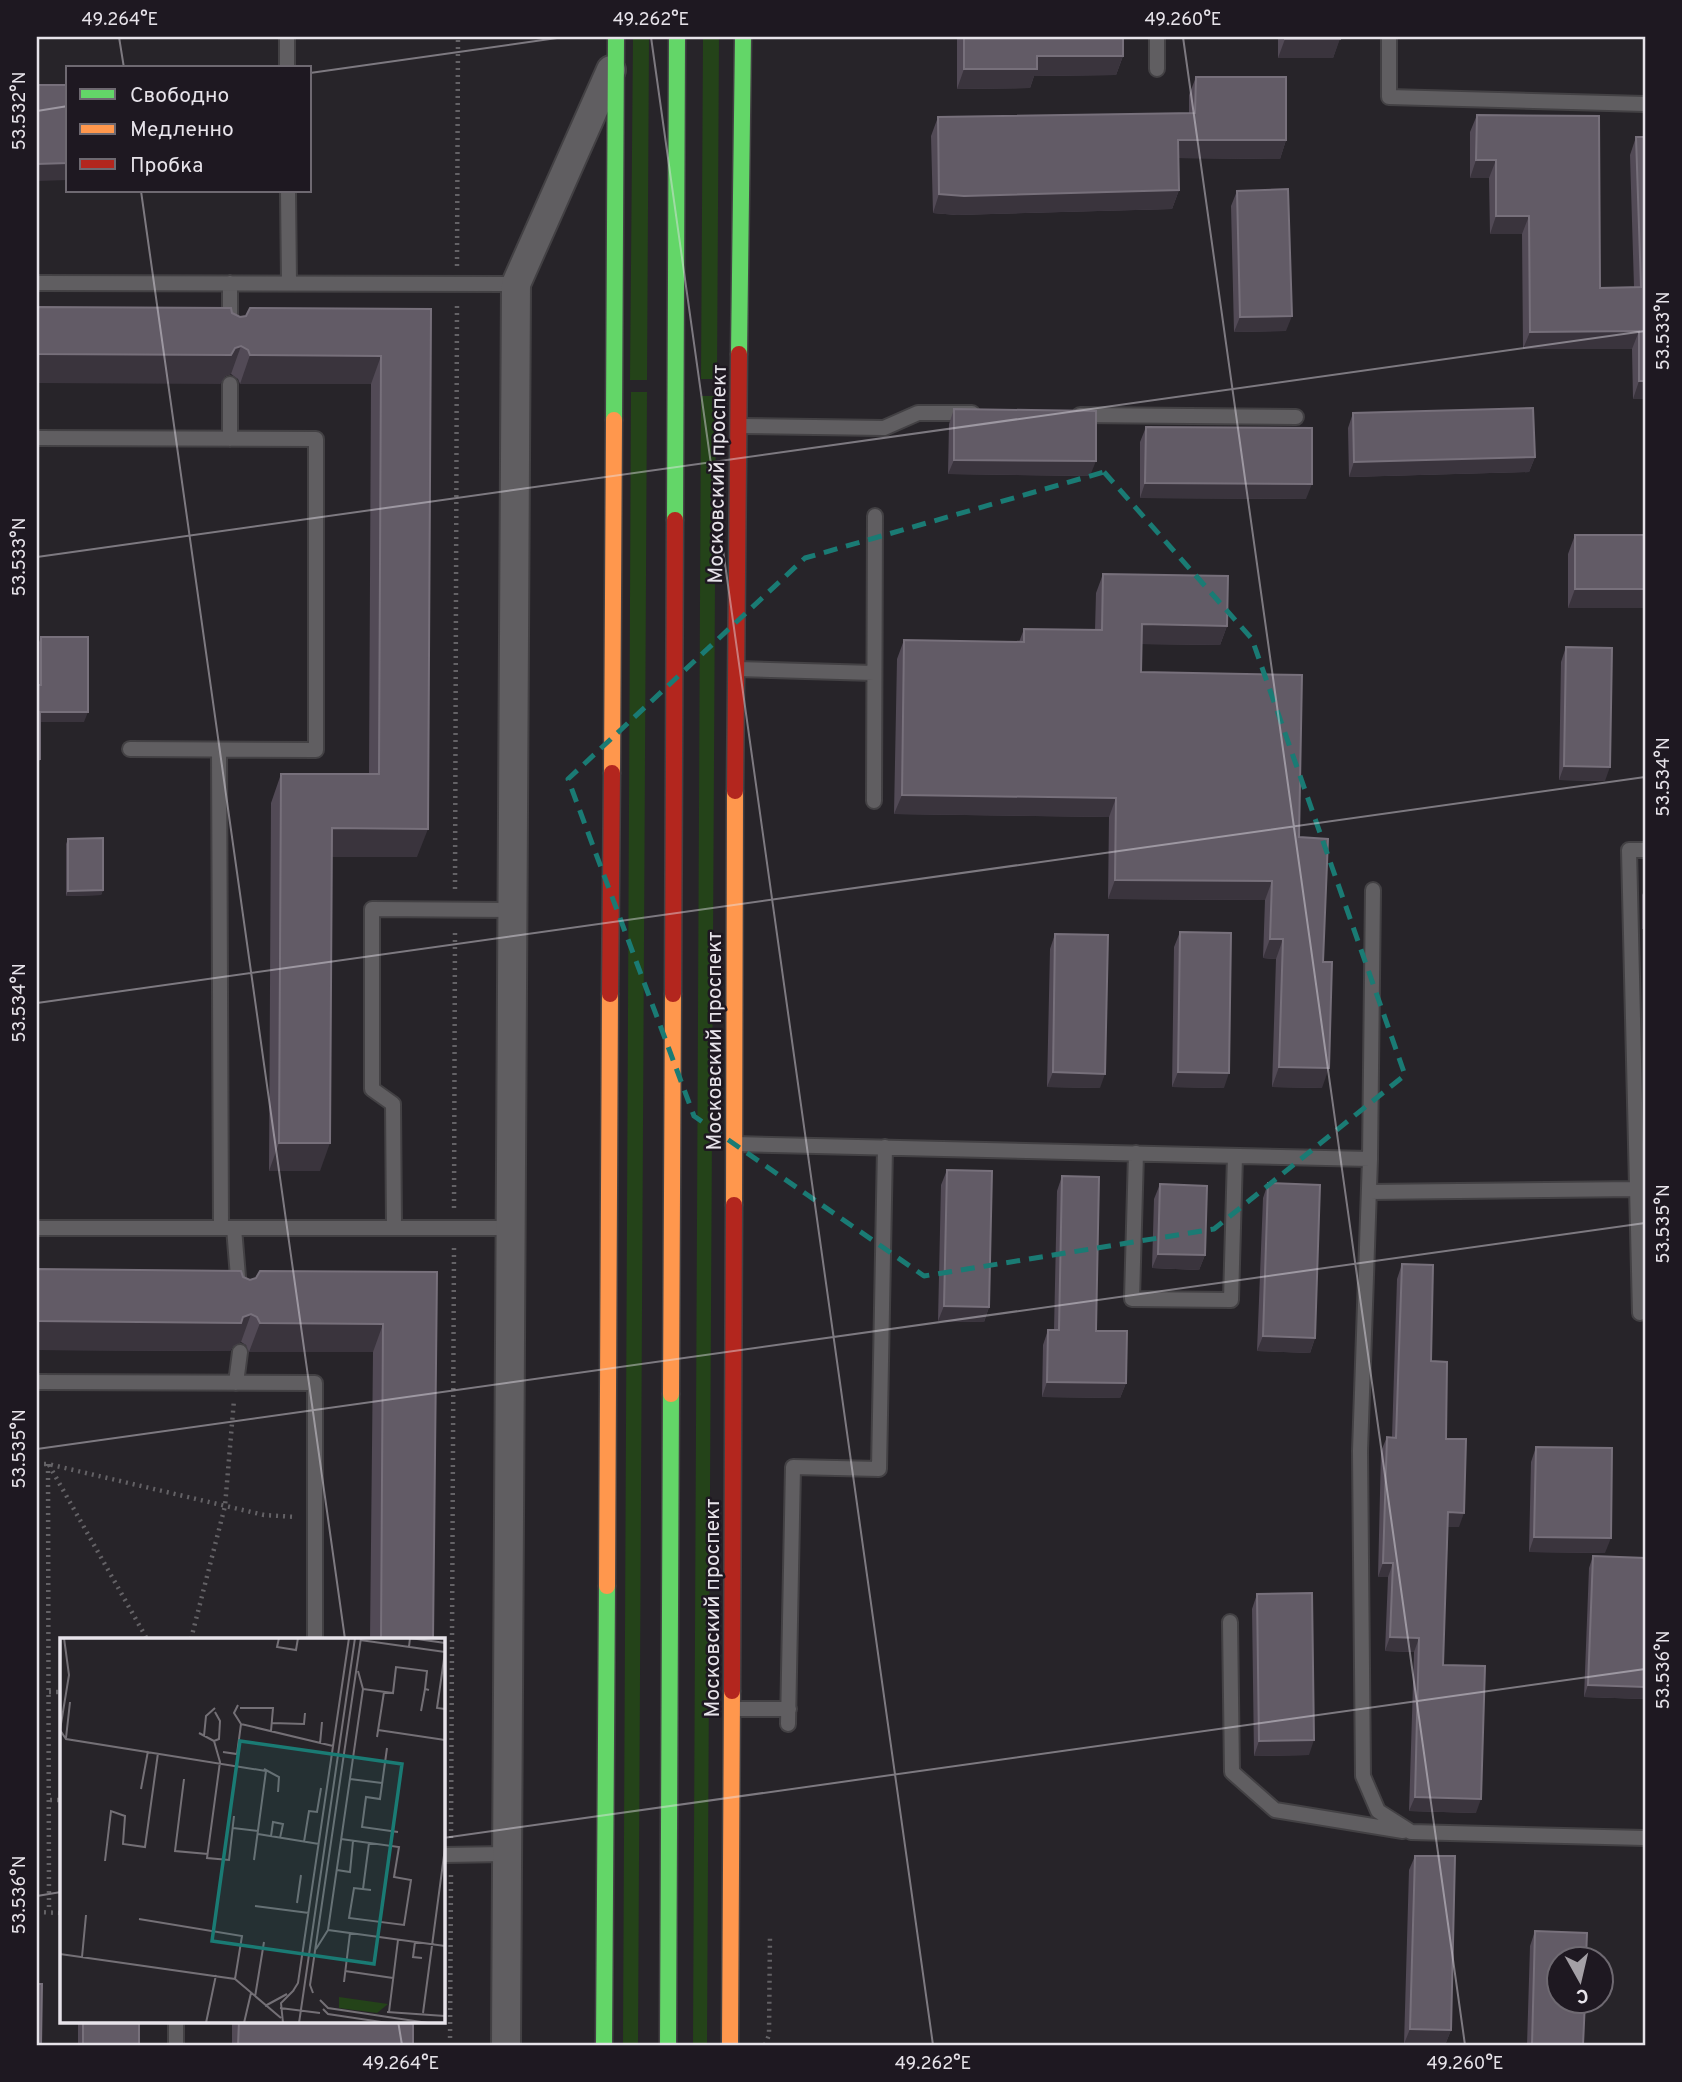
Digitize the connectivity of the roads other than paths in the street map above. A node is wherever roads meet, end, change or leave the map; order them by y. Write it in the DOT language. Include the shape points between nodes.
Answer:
graph roads {
  1 [pos="287,37"];
  2 [pos="677,37"];
  3 [pos="743,37"];
  4 [pos="1157,37"];
  5 [pos="1390,37"];
  6 [pos="616,49"];
  7 [pos="287,66"];
  8 [pos="1157,69"];
  9 [pos="1645,104"];
  10 [pos="288,192"];
  11 [pos="37,283"];
  12 [pos="230,283"];
  13 [pos="289,283"];
  14 [pos="516,284"];
  15 [pos="230,336"];
  16 [pos="230,384"];
  17 [pos="985,414"];
  18 [pos="1066,415"];
  19 [pos="1296,418"];
  20 [pos="738,426"];
  21 [pos="37,438"];
  22 [pos="230,439"];
  23 [pos="875,516"];
  24 [pos="736,669"];
  25 [pos="874,673"];
  26 [pos="130,749"];
  27 [pos="219,750"];
  28 [pos="874,801"];
  29 [pos="1645,850"];
  30 [pos="1373,890"];
  31 [pos="512,910"];
  32 [pos="734,1144"];
  33 [pos="885,1147"];
  34 [pos="1136,1153"];
  35 [pos="1235,1156"];
  36 [pos="1370,1159"];
  37 [pos="1636,1189"];
  38 [pos="1369,1192"];
  39 [pos="394,1227"];
  40 [pos="511,1227"];
  41 [pos="37,1228"];
  42 [pos="227,1228"];
  43 [pos="240,1299"];
  44 [pos="1640,1313"];
  45 [pos="240,1352"];
  46 [pos="37,1382"];
  47 [pos="236,1383"];
  48 [pos="1230,1622"];
  49 [pos="315,1638"];
  50 [pos="732,1709"];
  51 [pos="789,1709"];
  52 [pos="788,1724"];
  53 [pos="1411,1832"];
  54 [pos="1645,1838"];
  55 [pos="507,1854"];
  56 [pos="447,1855"];
  57 [pos="176,2022"];
  58 [pos="176,2045"];
  59 [pos="506,2045"];
  60 [pos="604,2045"];
  61 [pos="668,2045"];
  62 [pos="730,2045"];
  1 -- 7 [label="lane"];
  2 -- 61 [label="main road, Московский проспект"];
  3 -- 20 [label="main road, Московский проспект"];
  4 -- 8 [label="lane"];
  5 -- 9 [label="lane" via="1389,97"];
  6 -- 14 [label="street"];
  6 -- 60 [label="main road"];
  10 -- 13 [label="lane"];
  11 -- 12 [label="lane"];
  12 -- 13 [label="lane"];
  12 -- 15 [label="lane"];
  13 -- 14 [label="lane"];
  14 -- 31 [label="street"];
  16 -- 22 [label="lane"];
  17 -- 20 [label="lane" via="918,413 884,428"];
  18 -- 19 [label="lane"];
  20 -- 24 [label="main road, Московский проспект"];
  21 -- 22 [label="lane"];
  22 -- 27 [label="lane" via="316,439 316,750"];
  23 -- 25 [label="lane"];
  24 -- 25 [label="lane"];
  24 -- 32 [label="main road, Московский проспект"];
  25 -- 28 [label="lane"];
  26 -- 27 [label="lane"];
  27 -- 42 [label="lane"];
  29 -- 37 [label="lane" via="1629,850"];
  30 -- 36 [label="lane"];
  31 -- 39 [label="lane" via="372,909 372,1089 393,1104"];
  31 -- 40 [label="street"];
  32 -- 33 [label="lane"];
  32 -- 50 [label="main road, Московский проспект"];
  33 -- 34 [label="lane"];
  33 -- 51 [label="lane" via="879,1469 793,1467"];
  34 -- 35 [label="lane"];
  34 -- 35 [label="lane" via="1132,1298 1231,1300"];
  35 -- 36 [label="lane"];
  36 -- 38 [label="lane"];
  37 -- 38 [label="lane"];
  37 -- 44 [label="lane"];
  38 -- 53 [label="lane" via="1360,1451 1363,1776 1378,1811"];
  39 -- 40 [label="lane"];
  39 -- 42 [label="lane"];
  40 -- 55 [label="street"];
  41 -- 42 [label="lane"];
  42 -- 43 [label="lane"];
  45 -- 47 [label="lane"];
  46 -- 47 [label="lane"];
  47 -- 49 [label="lane" via="315,1383"];
  48 -- 53 [label="lane" via="1233,1772 1275,1810"];
  50 -- 51 [label="lane"];
  50 -- 62 [label="main road, Московский проспект"];
  51 -- 52 [label="lane"];
  53 -- 54 [label="lane"];
  55 -- 56 [label="lane"];
  55 -- 59 [label="street"];
  57 -- 58 [label="lane"];
}
